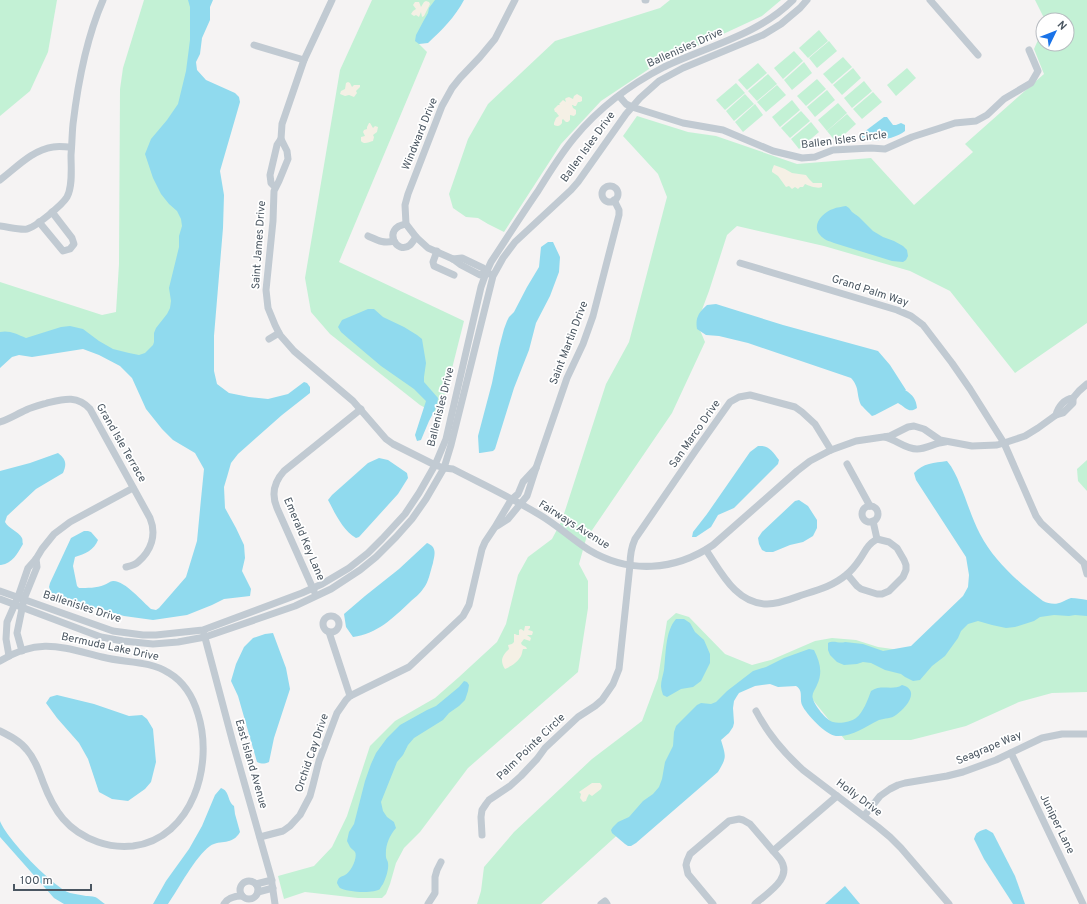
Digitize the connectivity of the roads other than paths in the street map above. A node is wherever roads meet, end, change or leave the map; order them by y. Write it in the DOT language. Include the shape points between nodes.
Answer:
graph roads {
  1 [pos="103,0"];
  2 [pos="332,0"];
  3 [pos="515,0"];
  4 [pos="793,0"];
  5 [pos="807,0"];
  6 [pos="930,0"];
  7 [pos="254,45"];
  8 [pos="1029,50"];
  9 [pos="978,54"];
  10 [pos="304,60"];
  11 [pos="675,72"];
  12 [pos="619,96"];
  13 [pos="632,107"];
  14 [pos="281,139"];
  15 [pos="71,147"];
  16 [pos="0,180"];
  17 [pos="275,188"];
  18 [pos="614,200"];
  19 [pos="52,212"];
  20 [pos="39,222"];
  21 [pos="406,224"];
  22 [pos="0,226"];
  23 [pos="368,236"];
  24 [pos="416,237"];
  25 [pos="394,241"];
  26 [pos="437,251"];
  27 [pos="740,263"];
  28 [pos="486,273"];
  29 [pos="454,275"];
  30 [pos="493,276"];
  31 [pos="279,332"];
  32 [pos="269,339"];
  33 [pos="1087,384"];
  34 [pos="361,410"];
  35 [pos="0,422"];
  36 [pos="885,437"];
  37 [pos="949,442"];
  38 [pos="1004,443"];
  39 [pos="831,450"];
  40 [pos="435,464"];
  41 [pos="847,464"];
  42 [pos="444,468"];
  43 [pos="536,468"];
  44 [pos="133,488"];
  45 [pos="511,500"];
  46 [pos="521,505"];
  47 [pos="870,506"];
  48 [pos="873,521"];
  49 [pos="496,527"];
  50 [pos="877,539"];
  51 [pos="706,550"];
  52 [pos="630,565"];
  53 [pos="126,567"];
  54 [pos="847,574"];
  55 [pos="1087,574"];
  56 [pos="313,588"];
  57 [pos="0,591"];
  58 [pos="317,596"];
  59 [pos="21,598"];
  60 [pos="0,599"];
  61 [pos="15,604"];
  62 [pos="22,607"];
  63 [pos="329,632"];
  64 [pos="204,633"];
  65 [pos="22,651"];
  66 [pos="9,656"];
  67 [pos="0,661"];
  68 [pos="350,696"];
  69 [pos="756,711"];
  70 [pos="0,731"];
  71 [pos="1087,734"];
  72 [pos="1011,753"];
  73 [pos="837,796"];
  74 [pos="864,816"];
  75 [pos="482,835"];
  76 [pos="260,837"];
  77 [pos="773,851"];
  78 [pos="441,862"];
  79 [pos="272,880"];
  80 [pos="256,884"];
  81 [pos="240,887"];
  82 [pos="273,888"];
  83 [pos="258,892"];
  84 [pos="242,896"];
  85 [pos="226,901"];
  86 [pos="276,904"];
  87 [pos="428,904"];
  88 [pos="601,904"];
  89 [pos="607,904"];
  90 [pos="713,904"];
  91 [pos="754,904"];
  92 [pos="949,904"];
  93 [pos="1083,904"];
  1 -- 15 [label="street" via="94,23 82,72"];
  2 -- 10 [label="street, Saint James Drive"];
  3 -- 21 [label="street, Windward Drive" via="495,39 452,88 442,106 408,194 405,205"];
  4 -- 12 [label="street, Ballenisles Drive" via="766,22 664,67"];
  5 -- 11 [label="street, Ballenisles Drive" via="782,24 764,35"];
  6 -- 9 [label="street"];
  7 -- 10 [label="street"];
  8 -- 13 [label="street, Ballen Isles Circle" via="1038,71 1031,83 1004,99 988,114 976,121 940,128 885,149 833,150 816,157 802,158 773,151 723,130 683,123"];
  10 -- 14 [label="street, Saint James Drive" via="282,124"];
  11 -- 13 [label="street, Ballen Isles Drive" via="659,81"];
  12 -- 13 [label="street, Ballen Isles Circle"];
  12 -- 28 [label="street, Ballenisles Drive" via="586,125 565,150"];
  13 -- 30 [label="street, Ballen Isles Drive" via="578,182 515,242"];
  14 -- 17 [label="street, Saint James Drive" via="277,145 270,175 271,184"];
  14 -- 17 [label="street, Saint James Drive" via="288,159"];
  15 -- 16 [label="street" via="36,152"];
  15 -- 19 [label="street" via="68,194"];
  17 -- 31 [label="street, Saint James Drive" via="266,290 268,308"];
  18 -- 43 [label="street, Saint Martin Drive" via="619,215 593,316 567,378"];
  19 -- 20 [label="street"];
  19 -- 20 [label="street" via="72,238 74,244 70,249 63,251"];
  20 -- 22 [label="street" via="27,229"];
  21 -- 24 [label="street"];
  21 -- 25 [label="street" via="394,230"];
  23 -- 25 [label="street" via="382,242"];
  24 -- 25 [label="street" via="406,247 399,246"];
  24 -- 26 [label="street" via="428,248"];
  26 -- 28 [label="street" via="480,275"];
  26 -- 29 [label="street" via="434,266"];
  27 -- 38 [label="street, Grand Palm Way" via="897,310 917,320 952,362"];
  28 -- 30 [label="street"];
  28 -- 40 [label="street, Ballenisles Drive" via="446,440"];
  30 -- 42 [label="street, Ballenisles Drive"];
  31 -- 32 [label="street"];
  31 -- 34 [label="street, Saint James Drive" via="294,351"];
  33 -- 38 [label="street, Fairways Avenue" via="1073,398 1068,398 1057,409 1056,415 1038,428 1025,436"];
  34 -- 40 [label="street, Fairways Avenue" via="390,442"];
  34 -- 56 [label="street, Emerald Key Lane" via="284,471 276,484 275,504"];
  35 -- 44 [label="street, Grand Isle Terrace" via="34,407 65,399 79,401 93,413"];
  36 -- 37 [label="street, Fairways Avenue" via="916,450"];
  36 -- 37 [label="street, Fairways Avenue" via="914,426"];
  36 -- 39 [label="street, Fairways Avenue" via="856,441"];
  37 -- 38 [label="street, Fairways Avenue" via="972,446"];
  38 -- 55 [label="street, Grand Palm Way" via="1036,516 1084,563"];
  39 -- 51 [label="street, Fairways Avenue" via="797,471"];
  39 -- 52 [label="street, San Marco Drive" via="815,424 795,408 750,395 734,399 635,539"];
  40 -- 42 [label="street, Fairways Avenue"];
  40 -- 56 [label="street, Ballenisles Drive" via="405,514 387,534 349,568"];
  41 -- 47 [label="street"];
  42 -- 45 [label="street, Fairways Avenue" via="453,469"];
  42 -- 58 [label="street, Ballenisles Drive" via="412,519 396,537 360,570 331,590"];
  43 -- 45 [label="street, Saint Martin Drive"];
  43 -- 46 [label="street, Saint Martin Drive" via="528,496"];
  44 -- 53 [label="street, Grand Isle Terrace" via="151,522 153,536 150,547 137,563"];
  44 -- 59 [label="street" via="63,527 47,542 28,568"];
  45 -- 46 [label="street, Fairways Avenue"];
  45 -- 49 [label="street"];
  46 -- 49 [label="street"];
  46 -- 52 [label="street, Fairways Avenue" via="595,553"];
  47 -- 48 [label="street" via="878,512 877,518"];
  47 -- 48 [label="street" via="865,508 863,517 866,521"];
  48 -- 50 [label="street"];
  49 -- 68 [label="street, Orchid Cay Drive" via="482,549 469,605 463,616 409,666"];
  50 -- 54 [label="street" via="871,542"];
  50 -- 54 [label="street" via="889,542 897,548 906,565 903,577 889,591 877,594 861,589"];
  51 -- 52 [label="street, Fairways Avenue" via="666,565"];
  51 -- 54 [label="street" via="733,589 762,604 784,601 827,587"];
  52 -- 75 [label="street, Palm Pointe Circle" via="619,669 613,684 602,700 578,717 544,748 521,776 489,800 482,810"];
  56 -- 58 [label="street, Emerald Key Lane"];
  56 -- 64 [label="street, Ballenisles Drive"];
  57 -- 59 [label="street, Ballenisles Drive"];
  58 -- 64 [label="street, Ballenisles Drive" via="296,606"];
  59 -- 61 [label="street"];
  59 -- 62 [label="street"];
  59 -- 64 [label="street, Ballenisles Drive" via="113,631 143,635"];
  60 -- 61 [label="street, Ballenisles Drive"];
  61 -- 62 [label="street, Ballenisles Drive"];
  61 -- 66 [label="street" via="7,622"];
  62 -- 64 [label="street, Ballenisles Drive" via="101,636 122,641 153,644 178,642"];
  62 -- 65 [label="street" via="17,633"];
  63 -- 68 [label="street"];
  64 -- 76 [label="street, East Island Avenue"];
  65 -- 66 [label="street, Bermuda Lake Drive"];
  65 -- 70 [label="street, Bermuda Lake Drive" via="40,646 61,647 108,659 152,665 172,675 190,694 200,721 204,752 200,778 184,814 163,835 138,845 110,846 89,839 63,820 49,798 32,757 22,744"];
  66 -- 67 [label="street, Bermuda Lake Drive"];
  68 -- 76 [label="street, Orchid Cay Drive" via="337,713 319,761 310,796 300,815 283,831"];
  69 -- 73 [label="street, Holly Drive" via="771,736 791,759"];
  71 -- 72 [label="street, Seagrape Way" via="1054,735 1034,741"];
  72 -- 74 [label="street, Seagrape Way" via="963,772 898,786 880,796"];
  72 -- 93 [label="street, Juniper Lane"];
  73 -- 74 [label="street, Holly Drive"];
  73 -- 77 [label="street"];
  74 -- 92 [label="street, Holly Drive" via="902,848"];
  76 -- 79 [label="street, East Island Avenue"];
  77 -- 90 [label="street" via="750,824 733,819 690,854 686,861 688,874"];
  77 -- 91 [label="street" via="784,865 783,876 779,883"];
  78 -- 87 [label="street" via="435,877 434,893"];
  79 -- 80 [label="street"];
  79 -- 82 [label="street, East Island Avenue"];
  80 -- 81 [label="street" via="247,880"];
  80 -- 83 [label="street"];
  81 -- 84 [label="street"];
  81 -- 85 [label="street"];
  82 -- 83 [label="street"];
  82 -- 86 [label="street, East Island Avenue"];
  83 -- 84 [label="street" via="251,899"];
  84 -- 85 [label="street"];
  88 -- 89 [label="street" via="605,901"];
}
